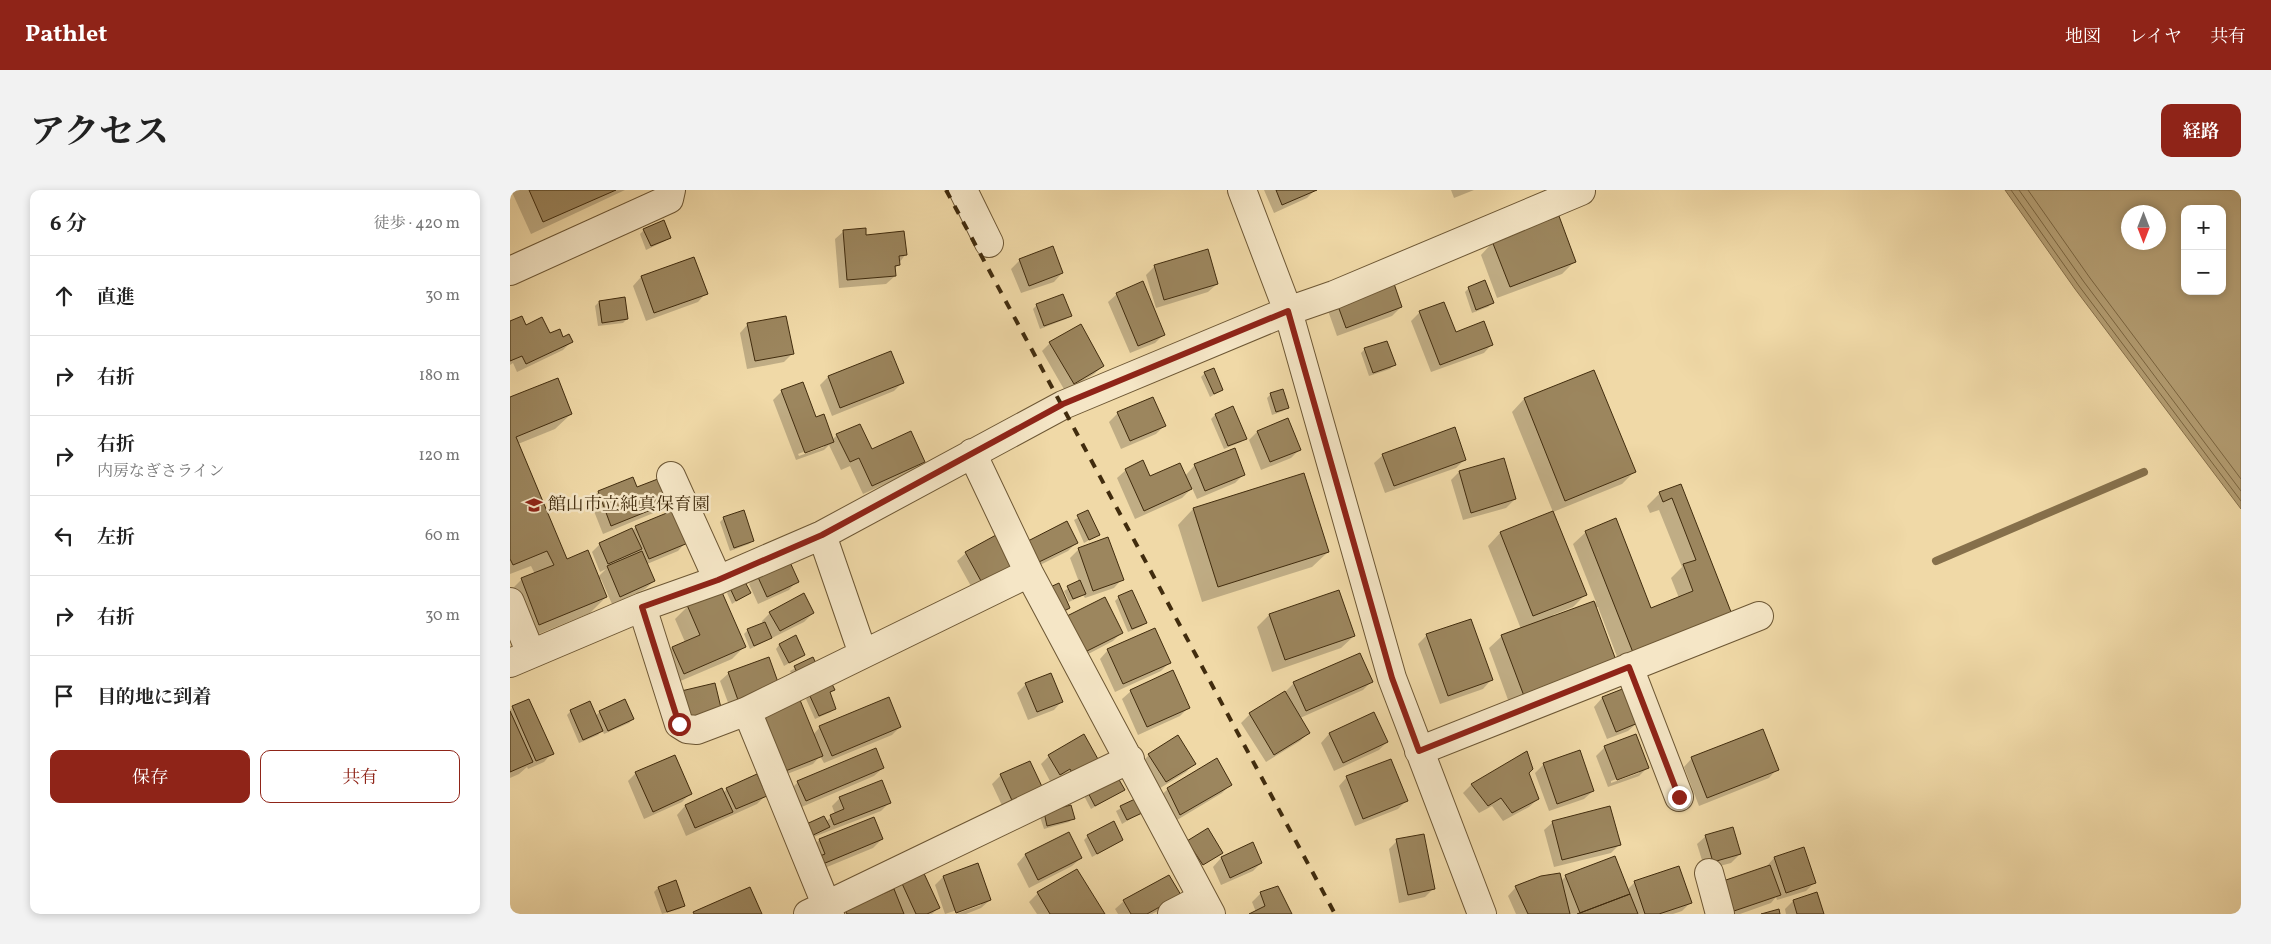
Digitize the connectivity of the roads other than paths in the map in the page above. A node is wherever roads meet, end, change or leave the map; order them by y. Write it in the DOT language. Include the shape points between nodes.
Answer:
graph roads {
  1 [pos="671,190"];
  2 [pos="963,190"];
  3 [pos="1242,190"];
  4 [pos="1581,191"];
  5 [pos="989,243"];
  6 [pos="510,271"];
  7 [pos="1288,311"];
  8 [pos="972,453"];
  9 [pos="670,476"];
  10 [pos="822,535"];
  11 [pos="1029,573"];
  12 [pos="718,580"];
  13 [pos="510,602"];
  14 [pos="642,607"];
  15 [pos="1759,616"];
  16 [pos="863,654"];
  17 [pos="521,658"];
  18 [pos="1629,667"];
  19 [pos="747,711"];
  20 [pos="1419,751"];
  21 [pos="1130,759"];
  22 [pos="1679,797"];
  23 [pos="1709,873"];
  24 [pos="1206,906"];
  25 [pos="821,911"];
  26 [pos="1172,914"];
  27 [pos="1482,914"];
  28 [pos="1720,914"];
  1 -- 6 [label="street" via="669,199"];
  2 -- 5 [label="street"];
  3 -- 7 [label="street"];
  4 -- 7 [label="street" via="1334,296"];
  7 -- 8 [label="street" via="1063,404"];
  7 -- 20 [label="street" via="1392,678"];
  8 -- 10 [label="street"];
  8 -- 11 [label="street"];
  9 -- 12 [label="street"];
  10 -- 12 [label="street"];
  10 -- 16 [label="street"];
  11 -- 16 [label="street"];
  11 -- 21 [label="street"];
  12 -- 14 [label="street"];
  13 -- 17 [label="street"];
  14 -- 17 [label="street"];
  14 -- 19 [label="street" via="679,724 687,730 697,730"];
  15 -- 18 [label="street"];
  16 -- 19 [label="street"];
  18 -- 20 [label="street"];
  18 -- 22 [label="street"];
  19 -- 25 [label="street"];
  20 -- 27 [label="street"];
  21 -- 24 [label="street"];
  21 -- 25 [label="street"];
  23 -- 28 [label="street"];
  24 -- 26 [label="street"];
}
